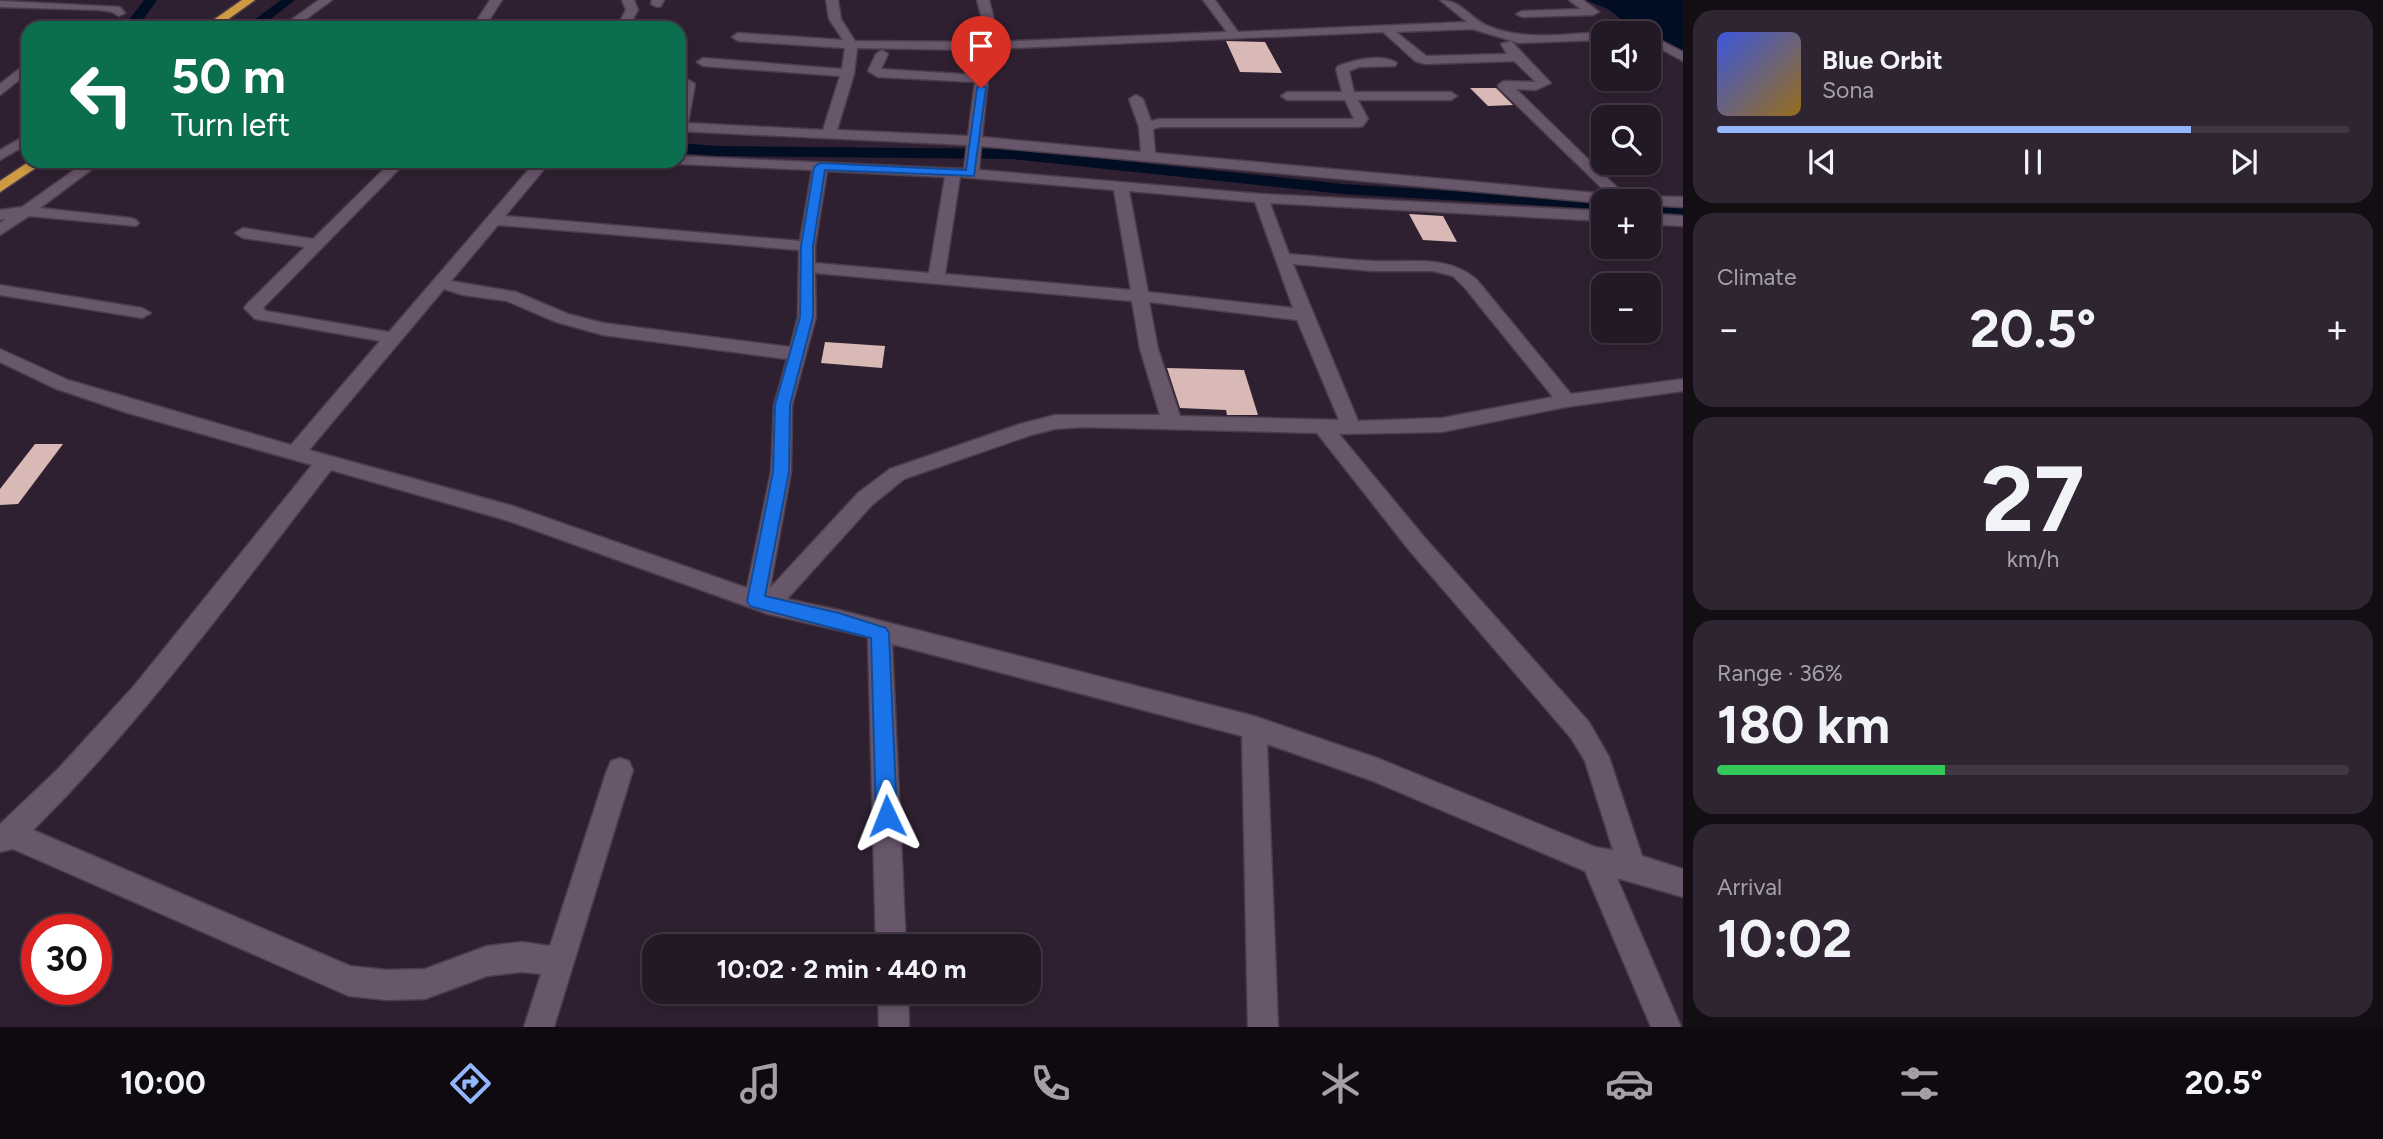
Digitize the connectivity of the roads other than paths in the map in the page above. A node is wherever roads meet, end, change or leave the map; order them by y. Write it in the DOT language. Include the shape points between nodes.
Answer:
graph roads {
  1 [pos="113,0"];
  2 [pos="249,0"];
  3 [pos="326,0"];
  4 [pos="496,0"];
  5 [pos="628,0"];
  6 [pos="832,0"];
  7 [pos="983,0"];
  8 [pos="1209,0"];
  9 [pos="1446,0"];
  10 [pos="1576,0"];
  11 [pos="263,3"];
  12 [pos="0,4"];
  13 [pos="1522,14"];
  14 [pos="116,21"];
  15 [pos="218,21"];
  16 [pos="239,21"];
  17 [pos="296,21"];
  18 [pos="482,21"];
  19 [pos="626,21"];
  20 [pos="1482,28"];
  21 [pos="1387,30"];
  22 [pos="1235,35"];
  23 [pos="1502,36"];
  24 [pos="1591,36"];
  25 [pos="738,37"];
  26 [pos="851,44"];
  27 [pos="1661,44"];
  28 [pos="985,46"];
  29 [pos="883,54"];
  30 [pos="1514,54"];
  31 [pos="1683,57"];
  32 [pos="703,62"];
  33 [pos="1391,63"];
  34 [pos="21,72"];
  35 [pos="846,73"];
  36 [pos="982,79"];
  37 [pos="689,84"];
  38 [pos="0,91"];
  39 [pos="1287,96"];
  40 [pos="1451,96"];
  41 [pos="686,97"];
  42 [pos="1351,98"];
  43 [pos="1136,99"];
  44 [pos="686,127"];
  45 [pos="1146,127"];
  46 [pos="829,134"];
  47 [pos="21,142"];
  48 [pos="973,155"];
  49 [pos="0,156"];
  50 [pos="1149,156"];
  51 [pos="21,158"];
  52 [pos="686,160"];
  53 [pos="820,167"];
  54 [pos="29,168"];
  55 [pos="86,168"];
  56 [pos="393,168"];
  57 [pos="538,168"];
  58 [pos="0,172"];
  59 [pos="953,173"];
  60 [pos="1121,186"];
  61 [pos="0,188"];
  62 [pos="1611,189"];
  63 [pos="1591,197"];
  64 [pos="1262,198"];
  65 [pos="1661,201"];
  66 [pos="1683,202"];
  67 [pos="25,211"];
  68 [pos="0,215"];
  69 [pos="1591,215"];
  70 [pos="494,220"];
  71 [pos="1661,220"];
  72 [pos="1683,221"];
  73 [pos="131,223"];
  74 [pos="0,230"];
  75 [pos="243,233"];
  76 [pos="315,244"];
  77 [pos="807,246"];
  78 [pos="1283,258"];
  79 [pos="807,267"];
  80 [pos="936,279"];
  81 [pos="440,283"];
  82 [pos="0,290"];
  83 [pos="1138,296"];
  84 [pos="142,313"];
  85 [pos="1304,315"];
  86 [pos="393,338"];
  87 [pos="797,354"];
  88 [pos="0,355"];
  89 [pos="1683,384"];
  90 [pos="1566,401"];
  91 [pos="1172,422"];
  92 [pos="1322,426"];
  93 [pos="1351,427"];
  94 [pos="295,453"];
  95 [pos="326,461"];
  96 [pos="762,603"];
  97 [pos="880,633"];
  98 [pos="1254,728"];
  99 [pos="620,770"];
  100 [pos="6,838"];
  101 [pos="1595,861"];
  102 [pos="1632,867"];
  103 [pos="1683,883"];
  104 [pos="891,934"];
  105 [pos="560,962"];
  106 [pos="893,1004"];
  107 [pos="540,1027"];
  108 [pos="894,1027"];
  109 [pos="1263,1027"];
  110 [pos="1666,1027"];
  1 -- 12 [label="street"];
  2 -- 15 [label="highway"];
  3 -- 17 [label="street"];
  4 -- 18 [label="street"];
  5 -- 19 [label="street" via="632,10"];
  6 -- 26 [label="street" via="834,19"];
  7 -- 28 [label="street" via="990,27"];
  8 -- 22 [label="street"];
  9 -- 20 [label="street"];
  10 -- 13 [label="street" via="1593,12"];
  11 -- 16 [label="highway"];
  12 -- 14 [label="street" via="119,13"];
  20 -- 21 [label="street"];
  20 -- 23 [label="street"];
  21 -- 22 [label="street"];
  21 -- 30 [label="street" via="1425,60 1500,60"];
  22 -- 28 [label="street"];
  23 -- 24 [label="street"];
  23 -- 30 [label="street"];
  25 -- 26 [label="street"];
  26 -- 28 [label="street"];
  26 -- 35 [label="street"];
  27 -- 31 [label="street"];
  28 -- 36 [label="street"];
  29 -- 36 [label="street" via="874,71 878,73"];
  30 -- 62 [label="street" via="1545,83 1504,85"];
  32 -- 35 [label="street"];
  33 -- 42 [label="street" via="1358,63 1342,69"];
  34 -- 38 [label="street"];
  35 -- 46 [label="street"];
  36 -- 48 [label="street"];
  37 -- 41 [label="street"];
  39 -- 42 [label="street"];
  40 -- 42 [label="street"];
  42 -- 45 [label="street" via="1361,119 1358,123 1182,122"];
  43 -- 45 [label="street"];
  44 -- 46 [label="street"];
  45 -- 50 [label="street"];
  46 -- 48 [label="street"];
  47 -- 49 [label="street"];
  48 -- 50 [label="street"];
  48 -- 59 [label="street"];
  48 -- 60 [label="street"];
  50 -- 63 [label="street"];
  51 -- 58 [label="highway"];
  52 -- 53 [label="street"];
  53 -- 59 [label="street"];
  53 -- 77 [label="street"];
  54 -- 61 [label="highway"];
  55 -- 67 [label="street"];
  56 -- 76 [label="street"];
  57 -- 70 [label="street"];
  59 -- 80 [label="street"];
  60 -- 64 [label="street"];
  60 -- 83 [label="street"];
  64 -- 69 [label="street"];
  64 -- 78 [label="street"];
  65 -- 66 [label="street"];
  67 -- 68 [label="street"];
  67 -- 73 [label="street"];
  67 -- 74 [label="street"];
  70 -- 77 [label="street"];
  70 -- 81 [label="street"];
  71 -- 72 [label="street"];
  75 -- 76 [label="street"];
  76 -- 86 [label="street" via="256,303 255,312"];
  77 -- 79 [label="street"];
  78 -- 85 [label="street"];
  78 -- 90 [label="street" via="1434,266 1459,273"];
  79 -- 80 [label="street"];
  79 -- 87 [label="street" via="807,317"];
  80 -- 83 [label="street"];
  81 -- 86 [label="street"];
  81 -- 87 [label="street" via="510,296 603,329"];
  82 -- 84 [label="street"];
  83 -- 85 [label="street"];
  83 -- 91 [label="street"];
  85 -- 93 [label="street"];
  86 -- 94 [label="street"];
  87 -- 96 [label="street" via="783,405 781,472"];
  88 -- 94 [label="street" via="61,384"];
  89 -- 90 [label="street"];
  90 -- 93 [label="street" via="1442,425"];
  91 -- 92 [label="street"];
  91 -- 96 [label="street" via="1055,422 897,474 865,499"];
  92 -- 93 [label="street"];
  92 -- 102 [label="street" via="1416,544 1580,730 1596,757"];
  94 -- 95 [label="street"];
  95 -- 96 [label="street" via="513,514"];
  95 -- 100 [label="street" via="143,694"];
  96 -- 97 [label="street"];
  97 -- 98 [label="street"];
  97 -- 104 [label="street"];
  98 -- 101 [label="street" via="1377,770"];
  98 -- 109 [label="street"];
  99 -- 105 [label="street"];
  100 -- 105 [label="street" via="349,981 425,984 487,961 522,957"];
  101 -- 102 [label="street"];
  101 -- 110 [label="street"];
  102 -- 103 [label="street"];
  105 -- 107 [label="street"];
  106 -- 108 [label="street"];
}
